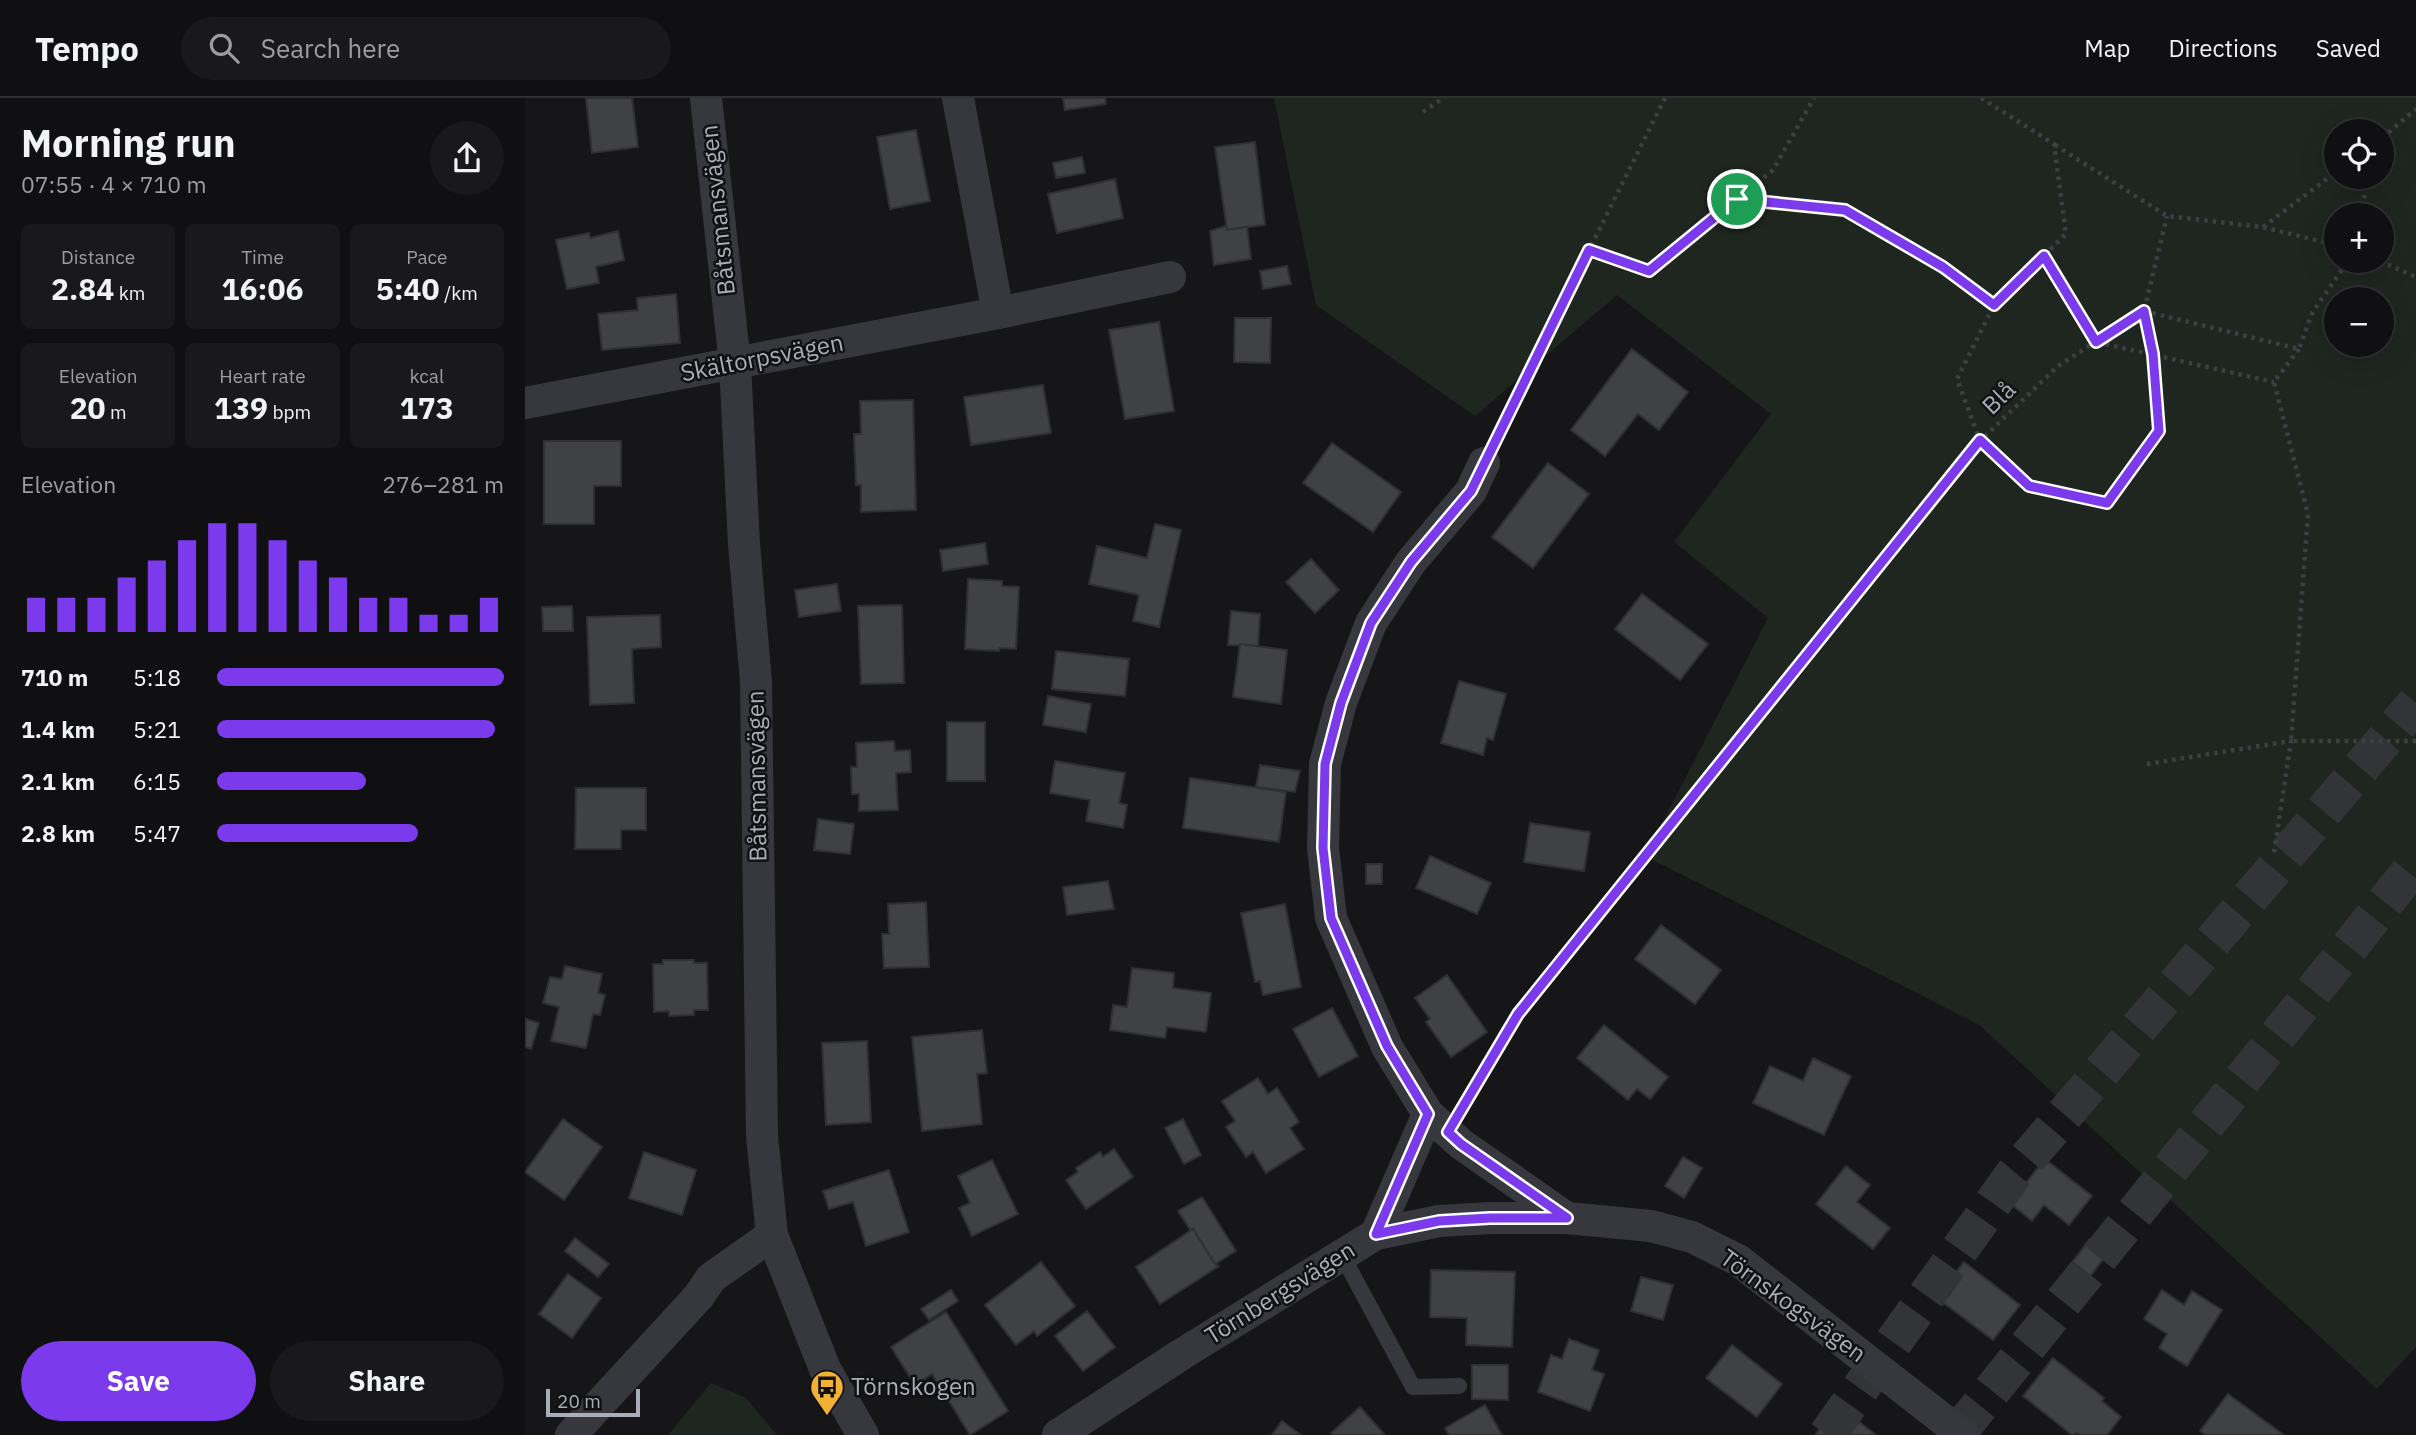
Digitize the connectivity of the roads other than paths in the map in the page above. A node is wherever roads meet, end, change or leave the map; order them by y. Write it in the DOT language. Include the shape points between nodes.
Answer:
graph roads {
  1 [pos="706,98"];
  2 [pos="958,98"];
  3 [pos="1170,277"];
  4 [pos="998,313"];
  5 [pos="735,364"];
  6 [pos="525,403"];
  7 [pos="1484,463"];
  8 [pos="1438,1123"];
  9 [pos="1567,1218"];
  10 [pos="772,1234"];
  11 [pos="1376,1234"];
  12 [pos="1342,1255"];
  13 [pos="1458,1386"];
  14 [pos="571,1435"];
  15 [pos="863,1435"];
  16 [pos="1058,1435"];
  17 [pos="1963,1435"];
  1 -- 5 [label="street, Båtsmansvägen"];
  2 -- 4 [label="street"];
  3 -- 4 [label="street, Skältorpsvägen"];
  4 -- 5 [label="street, Skältorpsvägen"];
  5 -- 6 [label="street, Skältorpsvägen"];
  5 -- 10 [label="street, Båtsmansvägen" via="756,682 762,1136"];
  7 -- 8 [label="street, Törnskogsvägen" via="1471,491 1411,562 1371,623 1341,703 1325,764 1323,848 1331,918 1387,1046"];
  8 -- 9 [label="street, Törnskogsvägen"];
  8 -- 11 [label="street"];
  9 -- 11 [label="street, Törnbergsvägen" via="1439,1221"];
  9 -- 17 [label="street, Törnskogsvägen" via="1651,1226 1692,1237 1738,1260"];
  10 -- 14 [label="street" via="711,1278"];
  10 -- 15 [label="street, Båtsmansvägen" via="825,1369"];
  11 -- 12 [label="street, Törnbergsvägen"];
  12 -- 13 [label="lane" via="1413,1387"];
  12 -- 16 [label="street, Törnbergsvägen"];
}
